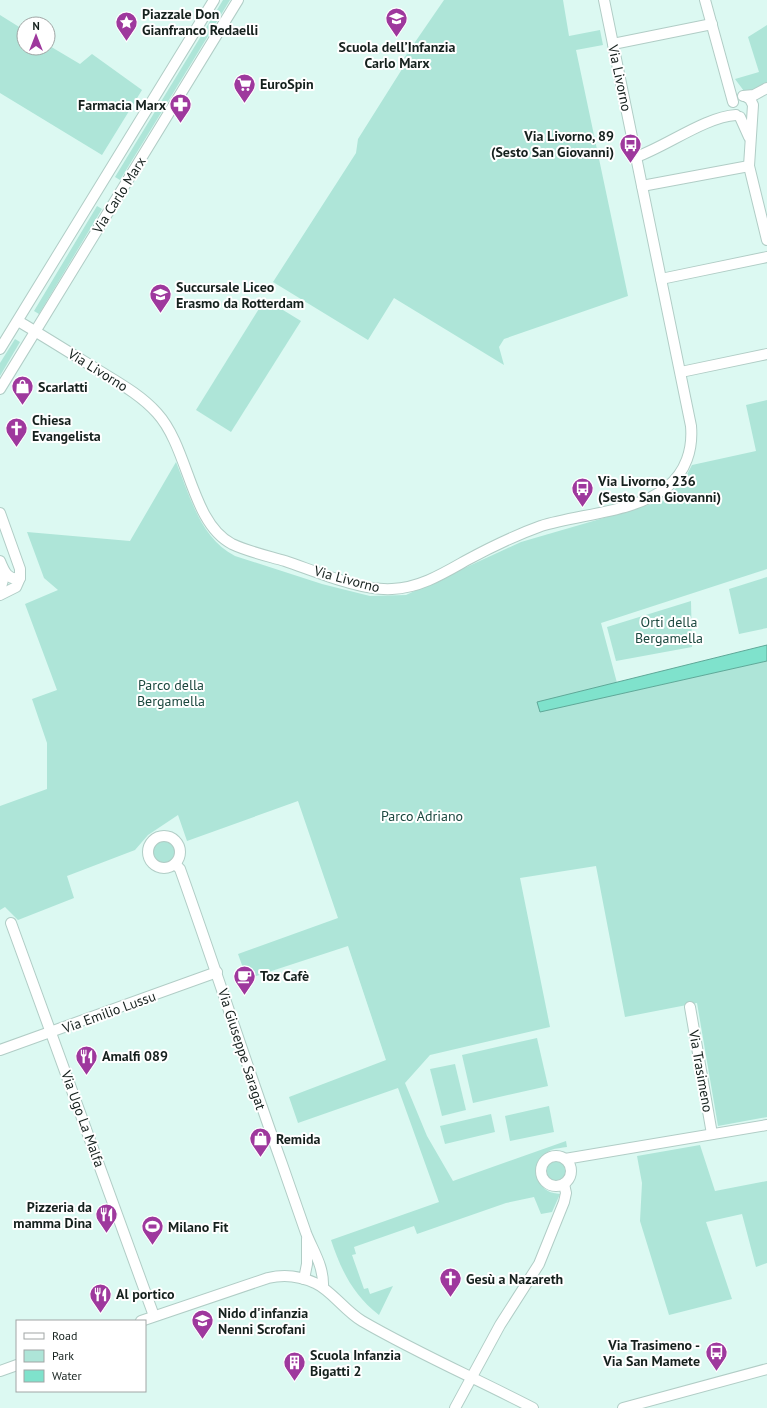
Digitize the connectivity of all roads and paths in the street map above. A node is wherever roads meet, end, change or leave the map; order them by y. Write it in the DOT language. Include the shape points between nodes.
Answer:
graph roads {
  1 [pos="214,0"];
  2 [pos="238,0"];
  3 [pos="604,0"];
  4 [pos="705,0"];
  5 [pos="712,24"];
  6 [pos="613,44"];
  7 [pos="726,74"];
  8 [pos="767,89"];
  9 [pos="744,96"];
  10 [pos="732,103"];
  11 [pos="753,107"];
  12 [pos="721,116"];
  13 [pos="738,116"];
  14 [pos="750,139"];
  15 [pos="636,157"];
  16 [pos="749,166"];
  17 [pos="642,186"];
  18 [pos="767,240"];
  19 [pos="767,257"];
  20 [pos="661,279"];
  21 [pos="18,321"];
  22 [pos="35,331"];
  23 [pos="0,349"];
  24 [pos="767,354"];
  25 [pos="681,372"];
  26 [pos="0,389"];
  27 [pos="0,512"];
  28 [pos="1,564"];
  29 [pos="8,576"];
  30 [pos="20,578"];
  31 [pos="3,592"];
  32 [pos="175,864"];
  33 [pos="11,923"];
  34 [pos="217,972"];
  35 [pos="690,1007"];
  36 [pos="52,1033"];
  37 [pos="0,1050"];
  38 [pos="767,1125"];
  39 [pos="712,1134"];
  40 [pos="591,1156"];
  41 [pos="565,1159"];
  42 [pos="571,1169"];
  43 [pos="564,1184"];
  44 [pos="307,1235"];
  45 [pos="304,1279"];
  46 [pos="323,1287"];
  47 [pos="154,1316"];
  48 [pos="144,1320"];
  49 [pos="16,1365"];
  50 [pos="767,1369"];
  51 [pos="0,1371"];
  52 [pos="472,1377"];
  53 [pos="455,1408"];
  54 [pos="533,1408"];
  55 [pos="623,1408"];
  1 -- 21 [label="street, Via Carlo Marx"];
  2 -- 22 [label="street, Via Carlo Marx"];
  3 -- 6 [label="street, Via Livorno"];
  4 -- 5 [label="street"];
  5 -- 6 [label="street"];
  5 -- 7 [label="street"];
  6 -- 15 [label="street, Via Livorno"];
  7 -- 9 [label="street"];
  7 -- 10 [label="street"];
  8 -- 9 [label="street"];
  8 -- 11 [label="street"];
  9 -- 10 [label="street" via="737,97"];
  9 -- 11 [label="street" via="750,99"];
  10 -- 12 [label="street"];
  10 -- 13 [label="street" via="732,110"];
  11 -- 13 [label="street" via="746,116"];
  11 -- 14 [label="street"];
  12 -- 13 [label="street"];
  12 -- 15 [label="street"];
  13 -- 14 [label="street"];
  14 -- 16 [label="street"];
  15 -- 17 [label="street, Via Livorno"];
  16 -- 17 [label="street"];
  16 -- 18 [label="street"];
  17 -- 20 [label="street, Via Livorno"];
  19 -- 20 [label="street"];
  20 -- 25 [label="street, Via Livorno"];
  21 -- 22 [label="street, Via Livorno"];
  21 -- 23 [label="street, Via Carlo Marx"];
  22 -- 25 [label="street, Via Livorno" via="132,391 157,412 173,436 205,516 213,529 224,539 240,547 357,584 387,590 409,587 428,580 527,532 552,523 636,503 667,488 682,470 692,439"];
  22 -- 26 [label="street, Via Carlo Marx"];
  24 -- 25 [label="street"];
  27 -- 30 [label="street" via="18,562"];
  28 -- 29 [label="street"];
  28 -- 31 [label="street"];
  29 -- 30 [label="street" via="13,579"];
  29 -- 31 [label="street"];
  30 -- 31 [label="street" via="16,587"];
  32 -- 34 [label="street, Via Giuseppe Saragat" via="180,869"];
  33 -- 36 [label="street, Via Ugo La Malfa"];
  34 -- 36 [label="street, Via Emilio Lussu"];
  34 -- 44 [label="street, Via Giuseppe Saragat"];
  35 -- 39 [label="street, Via Trasimeno"];
  36 -- 37 [label="street, Via Emilio Lussu"];
  36 -- 47 [label="street, Via Ugo La Malfa"];
  38 -- 39 [label="street"];
  39 -- 40 [label="street"];
  40 -- 41 [label="street"];
  40 -- 42 [label="street"];
  41 -- 42 [label="street"];
  41 -- 43 [label="street" via="550,1157 541,1169 543,1179 549,1184"];
  42 -- 43 [label="street" via="570,1177"];
  43 -- 52 [label="street" via="564,1202 539,1264 506,1315"];
  44 -- 45 [label="street, Via Giuseppe Saragat"];
  44 -- 46 [label="street, Via Giuseppe Saragat" via="320,1266"];
  45 -- 46 [label="street"];
  45 -- 47 [label="street" via="270,1277"];
  46 -- 52 [label="street" via="344,1308 361,1320"];
  47 -- 48 [label="street"];
  49 -- 51 [label="street"];
  50 -- 55 [label="street"];
  52 -- 53 [label="street"];
  52 -- 54 [label="street"];
}
